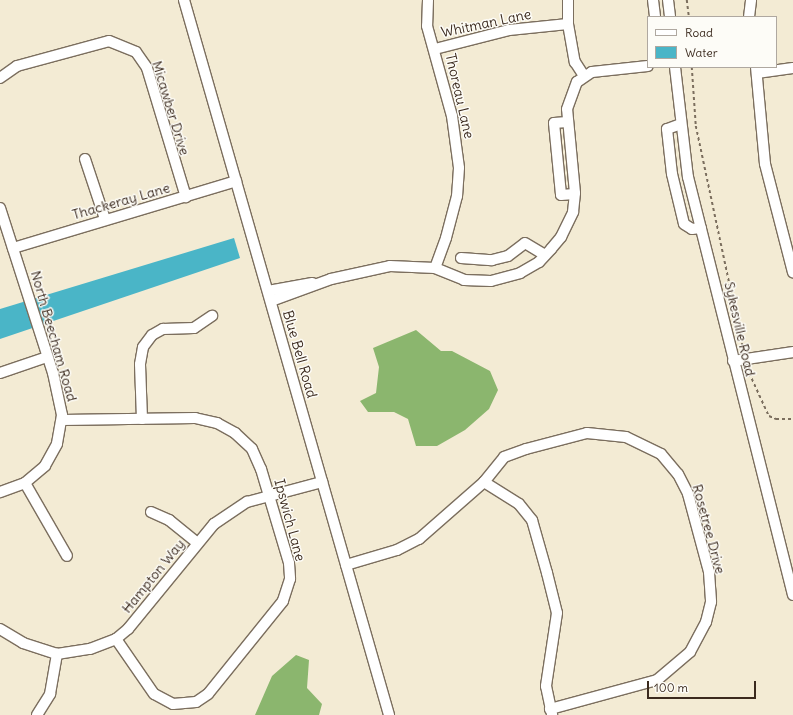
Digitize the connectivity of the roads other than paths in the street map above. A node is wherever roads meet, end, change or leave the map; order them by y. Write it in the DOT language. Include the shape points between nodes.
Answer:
graph roads {
  1 [pos="184,0"];
  2 [pos="428,0"];
  3 [pos="568,0"];
  4 [pos="653,0"];
  5 [pos="668,0"];
  6 [pos="751,0"];
  7 [pos="655,16"];
  8 [pos="670,16"];
  9 [pos="749,16"];
  10 [pos="568,24"];
  11 [pos="435,49"];
  12 [pos="647,66"];
  13 [pos="675,68"];
  14 [pos="793,68"];
  15 [pos="756,70"];
  16 [pos="584,76"];
  17 [pos="0,78"];
  18 [pos="567,122"];
  19 [pos="681,124"];
  20 [pos="85,159"];
  21 [pos="236,181"];
  22 [pos="574,194"];
  23 [pos="186,197"];
  24 [pos="0,208"];
  25 [pos="105,219"];
  26 [pos="701,228"];
  27 [pos="13,248"];
  28 [pos="545,255"];
  29 [pos="461,258"];
  30 [pos="435,268"];
  31 [pos="793,272"];
  32 [pos="269,296"];
  33 [pos="212,316"];
  34 [pos="793,352"];
  35 [pos="47,357"];
  36 [pos="733,361"];
  37 [pos="0,373"];
  38 [pos="62,420"];
  39 [pos="142,420"];
  40 [pos="322,482"];
  41 [pos="484,482"];
  42 [pos="25,483"];
  43 [pos="0,492"];
  44 [pos="270,496"];
  45 [pos="151,512"];
  46 [pos="197,543"];
  47 [pos="67,556"];
  48 [pos="346,565"];
  49 [pos="793,595"];
  50 [pos="0,629"];
  51 [pos="116,639"];
  52 [pos="57,654"];
  53 [pos="551,712"];
  54 [pos="37,715"];
  55 [pos="389,715"];
  1 -- 21 [label="street, Blue Bell Road"];
  2 -- 11 [label="street, Thoreau Lane" via="428,26"];
  3 -- 10 [label="street"];
  4 -- 7 [label="street"];
  5 -- 8 [label="street"];
  6 -- 9 [label="street"];
  10 -- 11 [label="street, Whitman Lane" via="509,30"];
  10 -- 16 [label="street" via="575,62"];
  11 -- 30 [label="street, Thoreau Lane" via="437,67 456,136 459,168 457,196"];
  12 -- 16 [label="street" via="592,72"];
  13 -- 19 [label="street, Sykesville Road"];
  14 -- 15 [label="street"];
  15 -- 31 [label="street" via="765,164"];
  16 -- 18 [label="street" via="577,82 569,99"];
  17 -- 23 [label="street, Micawber Drive" via="17,66 109,41 136,52 147,68"];
  18 -- 22 [label="street"];
  18 -- 22 [label="street" via="554,124 556,147 561,195"];
  19 -- 26 [label="street, Sykesville Road" via="688,177"];
  19 -- 26 [label="street" via="667,129 672,174 684,224 692,229"];
  20 -- 25 [label="street"];
  21 -- 23 [label="street, Thackeray Lane"];
  21 -- 32 [label="street, Blue Bell Road"];
  22 -- 28 [label="street" via="573,212 568,225"];
  23 -- 25 [label="street, Thackeray Lane"];
  24 -- 27 [label="street, North Beecham Road"];
  25 -- 27 [label="street, Thackeray Lane"];
  26 -- 36 [label="street, Sykesville Road"];
  27 -- 35 [label="street, North Beecham Road"];
  28 -- 29 [label="street" via="525,243 508,256 492,260"];
  28 -- 30 [label="street" via="520,274 491,281 464,280"];
  30 -- 32 [label="street" via="410,265 383,266"];
  32 -- 40 [label="street, Blue Bell Road"];
  33 -- 39 [label="street" via="194,328 164,329 152,335 143,347 140,364"];
  34 -- 36 [label="street"];
  35 -- 37 [label="street"];
  35 -- 38 [label="street, North Beecham Road"];
  36 -- 49 [label="street, Sykesville Road"];
  38 -- 39 [label="street, Ipswich Lane"];
  38 -- 42 [label="street, North Beecham Road" via="60,436 50,459"];
  39 -- 44 [label="street, Ipswich Lane" via="195,418 217,424 235,433 252,449"];
  40 -- 44 [label="street, Hampton Way"];
  40 -- 48 [label="street, Blue Bell Road"];
  41 -- 48 [label="street, Rosetree Drive" via="419,539 397,550"];
  41 -- 53 [label="street" via="519,504 532,520 557,613 546,686"];
  41 -- 53 [label="street, Rosetree Drive" via="504,457 558,439 588,433 626,437 661,454 678,474 688,494 709,572 711,602 706,622 690,652 657,680"];
  42 -- 43 [label="street, North Beecham Road"];
  42 -- 47 [label="street"];
  44 -- 46 [label="street, Hampton Way" via="247,502 214,524"];
  44 -- 51 [label="street, Ipswich Lane" via="289,563 289,585 283,601 208,694 196,702 174,704 154,694"];
  45 -- 46 [label="street" via="169,520"];
  46 -- 51 [label="street, Hampton Way" via="128,629"];
  48 -- 55 [label="street, Blue Bell Road"];
  50 -- 52 [label="street, Hampton Way" via="23,643"];
  51 -- 52 [label="street, Hampton Way" via="90,649"];
  52 -- 54 [label="street" via="50,694"];
}
